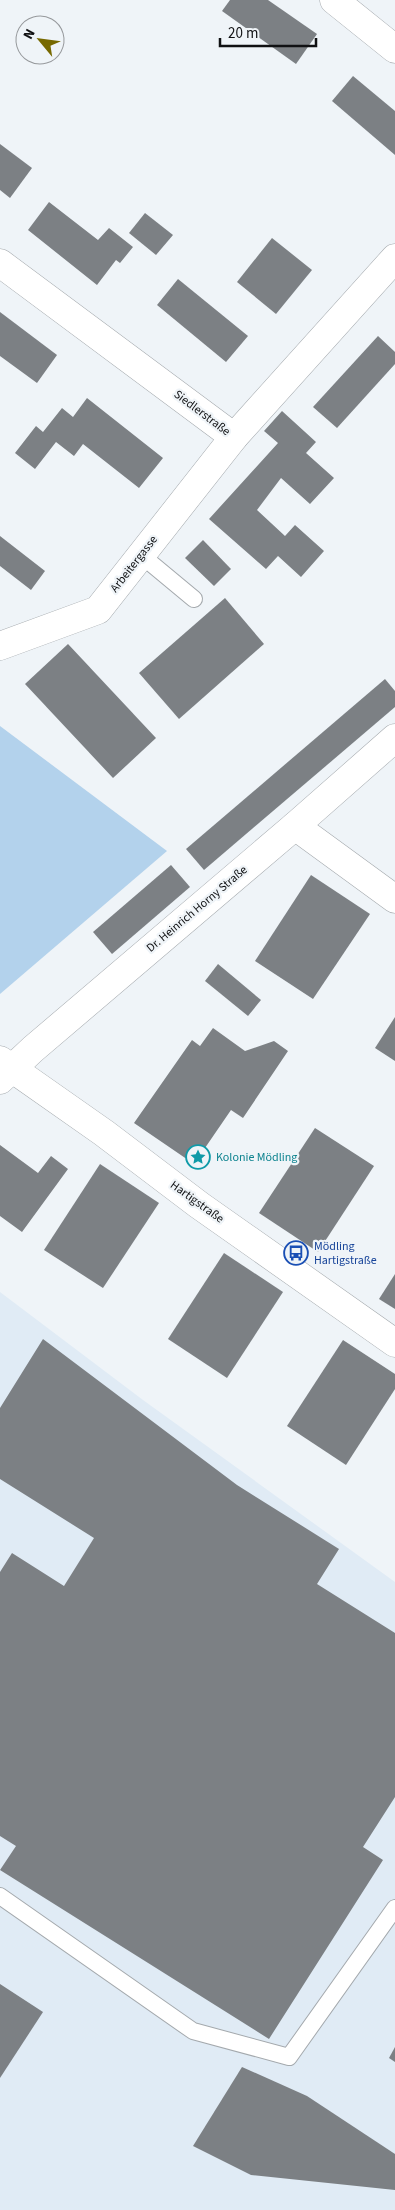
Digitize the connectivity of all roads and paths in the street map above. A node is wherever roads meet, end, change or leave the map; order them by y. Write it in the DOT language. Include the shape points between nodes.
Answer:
graph roads {
  1 [pos="334,0"];
  2 [pos="395,48"];
  3 [pos="395,258"];
  4 [pos="0,263"];
  5 [pos="234,437"];
  6 [pos="141,555"];
  7 [pos="194,599"];
  8 [pos="0,646"];
  9 [pos="395,738"];
  10 [pos="295,826"];
  11 [pos="395,899"];
  12 [pos="4,1069"];
  13 [pos="395,1343"];
  14 [pos="0,1896"];
  15 [pos="395,1908"];
  1 -- 2 [label="street"];
  3 -- 5 [label="street, Siedlerstraße"];
  4 -- 5 [label="street, Siedlerstraße"];
  5 -- 6 [label="street, Arbeitergasse"];
  6 -- 7 [label="lane"];
  6 -- 8 [label="street, Arbeitergasse" via="98,610"];
  9 -- 10 [label="street, Dr. Heinrich Horny Straße"];
  10 -- 11 [label="street"];
  10 -- 12 [label="street, Dr. Heinrich Horny Straße" via="41,1042"];
  12 -- 13 [label="street, Hartigstraße"];
  14 -- 15 [label="lane" via="193,2031 289,2057"];
}
